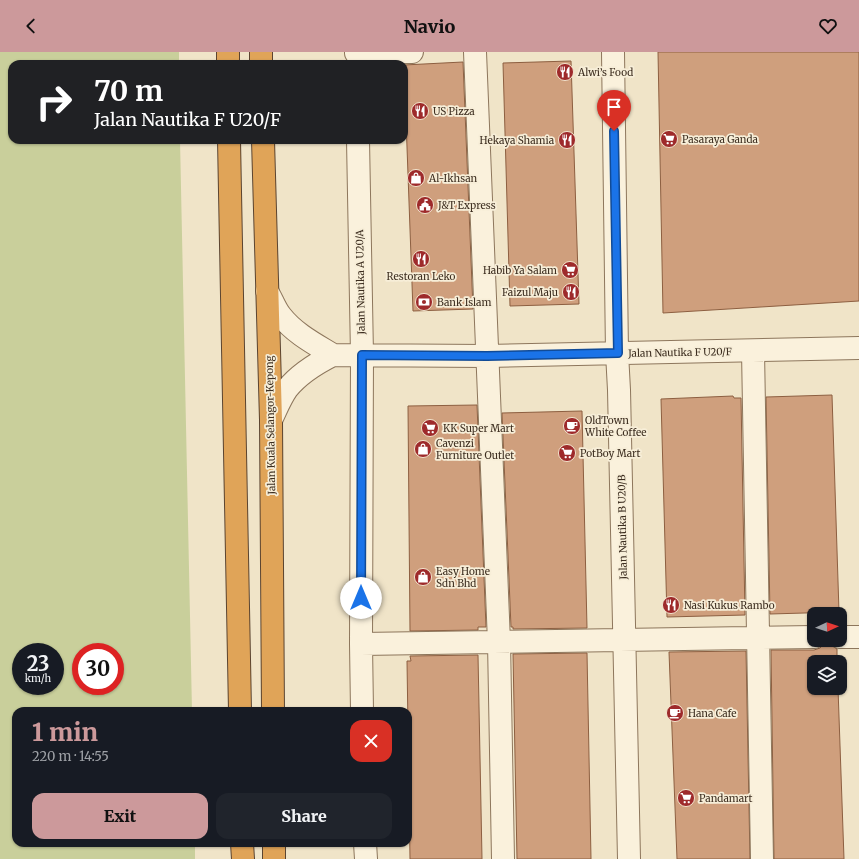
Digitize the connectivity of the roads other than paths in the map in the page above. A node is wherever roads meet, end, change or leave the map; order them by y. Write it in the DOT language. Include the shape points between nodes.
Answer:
graph roads {
  1 [pos="412,52"];
  2 [pos="475,52"];
  3 [pos="613,52"];
  4 [pos="356,56"];
  5 [pos="229,144"];
  6 [pos="263,144"];
  7 [pos="358,144"];
  8 [pos="267,292"];
  9 [pos="859,348"];
  10 [pos="753,351"];
  11 [pos="618,353"];
  12 [pos="333,355"];
  13 [pos="362,355"];
  14 [pos="487,356"];
  15 [pos="270,420"];
  16 [pos="807,637"];
  17 [pos="847,637"];
  18 [pos="859,637"];
  19 [pos="758,638"];
  20 [pos="625,640"];
  21 [pos="499,642"];
  22 [pos="361,644"];
  23 [pos="240,707"];
  24 [pos="273,707"];
  25 [pos="362,707"];
  26 [pos="242,847"];
  27 [pos="274,847"];
  28 [pos="365,847"];
  29 [pos="242,859"];
  30 [pos="274,859"];
  31 [pos="366,859"];
  32 [pos="503,859"];
  33 [pos="629,859"];
  34 [pos="762,859"];
  1 -- 4 [label="street"];
  2 -- 14 [label="street"];
  3 -- 11 [label="street, Jalan Nautika B U20/B"];
  5 -- 23 [label="highway"];
  6 -- 8 [label="highway, Jalan Kuala Selangor-Kepong"];
  7 -- 13 [label="street, Jalan Nautika A U20/A"];
  8 -- 12 [label="street" via="280,315 292,327"];
  8 -- 15 [label="highway, Jalan Kuala Selangor-Kepong"];
  9 -- 10 [label="street, Jalan Nautika F U20/F"];
  10 -- 11 [label="street, Jalan Nautika F U20/F"];
  10 -- 19 [label="street"];
  11 -- 14 [label="street, Jalan Nautika F U20/F"];
  11 -- 20 [label="street, Jalan Nautika B U20/B"];
  12 -- 13 [label="street, Jalan Nautika F U20/F"];
  12 -- 15 [label="street, Jalan Nautika F U20/F" via="313,365 296,380 287,390"];
  13 -- 14 [label="street, Jalan Nautika F U20/F"];
  13 -- 22 [label="street, Jalan Nautika A U20/A"];
  14 -- 21 [label="street"];
  15 -- 24 [label="highway, Jalan Kuala Selangor-Kepong"];
  16 -- 19 [label="street"];
  17 -- 18 [label="street"];
  19 -- 20 [label="street"];
  19 -- 34 [label="street"];
  20 -- 21 [label="street"];
  20 -- 33 [label="street, Jalan Nautika B U20/B"];
  21 -- 22 [label="street"];
  21 -- 32 [label="street"];
  22 -- 25 [label="street, Jalan Nautika A U20/A"];
  26 -- 29 [label="highway"];
  27 -- 30 [label="highway"];
  28 -- 31 [label="street"];
}
